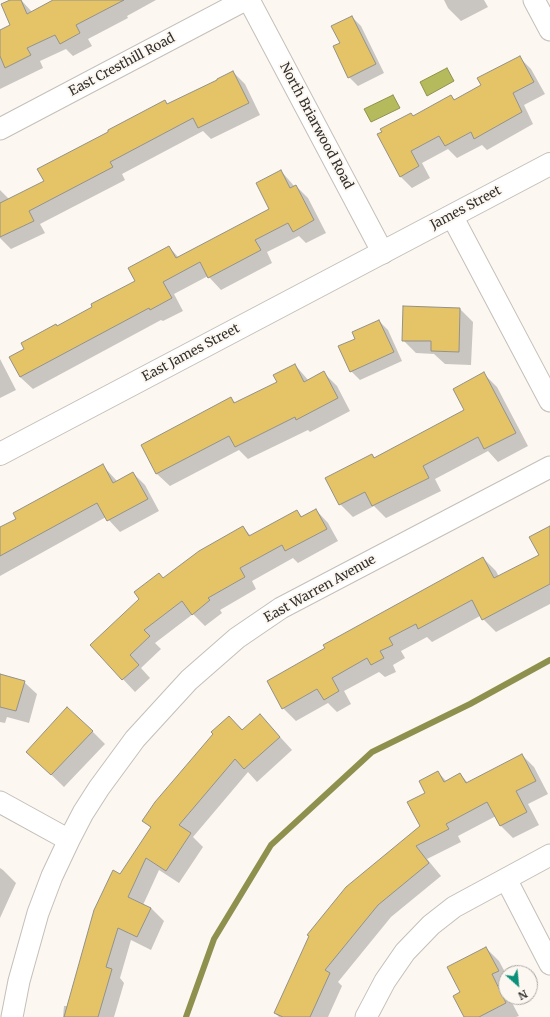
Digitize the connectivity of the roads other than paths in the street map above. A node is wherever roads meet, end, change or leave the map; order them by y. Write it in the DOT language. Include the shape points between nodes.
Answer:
graph roads {
  1 [pos="245,0"];
  2 [pos="249,0"];
  3 [pos="534,0"];
  4 [pos="550,30"];
  5 [pos="0,129"];
  6 [pos="550,164"];
  7 [pos="452,216"];
  8 [pos="383,253"];
  9 [pos="550,401"];
  10 [pos="0,454"];
  11 [pos="550,467"];
  12 [pos="0,802"];
  13 [pos="69,840"];
  14 [pos="550,855"];
  15 [pos="506,879"];
  16 [pos="550,964"];
  17 [pos="12,1017"];
  18 [pos="366,1017"];
  1 -- 5 [label="street, East Cresthill Road"];
  2 -- 8 [label="street, North Briarwood Road"];
  3 -- 4 [label="street"];
  6 -- 7 [label="street, James Street"];
  7 -- 8 [label="street, James Street"];
  7 -- 9 [label="street"];
  8 -- 10 [label="street, East James Street"];
  11 -- 13 [label="street, East Warren Avenue" via="281,608 236,638 189,680 135,739 99,788"];
  12 -- 13 [label="street"];
  13 -- 17 [label="street, East Warren Avenue" via="38,913"];
  14 -- 15 [label="street"];
  15 -- 16 [label="street"];
  15 -- 18 [label="street" via="454,907 431,925 405,952"];
}
